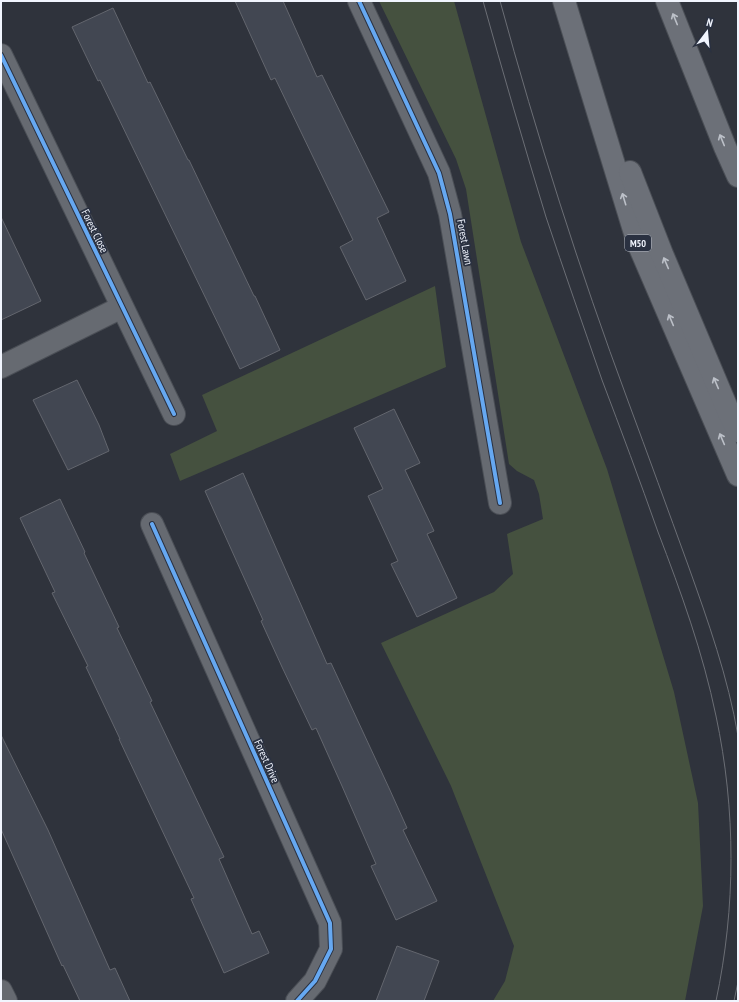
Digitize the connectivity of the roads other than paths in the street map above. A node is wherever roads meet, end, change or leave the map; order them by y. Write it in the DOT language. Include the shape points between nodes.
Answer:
graph roads {
  1 [pos="359,1"];
  2 [pos="564,1"];
  3 [pos="667,1"];
  4 [pos="1,55"];
  5 [pos="738,176"];
  6 [pos="122,307"];
  7 [pos="1,367"];
  8 [pos="174,414"];
  9 [pos="738,431"];
  10 [pos="738,475"];
  11 [pos="500,503"];
  12 [pos="152,524"];
  13 [pos="1,991"];
  14 [pos="6,1001"];
  15 [pos="297,1001"];
  1 -- 11 [label="street, Forest Lawn" via="439,173 450,214"];
  9 -- 2 [label="highway, M50, one-way" via="662,254"];
  10 -- 2 [label="highway, M50, one-way" via="638,243"];
  5 -- 3 [label="highway, one-way"];
  4 -- 6 [label="street, Forest Close"];
  6 -- 7 [label="street"];
  6 -- 8 [label="street, Forest Close"];
  12 -- 15 [label="street, Forest Drive" via="330,922 331,949 315,981"];
  13 -- 14 [label="street"];
}
